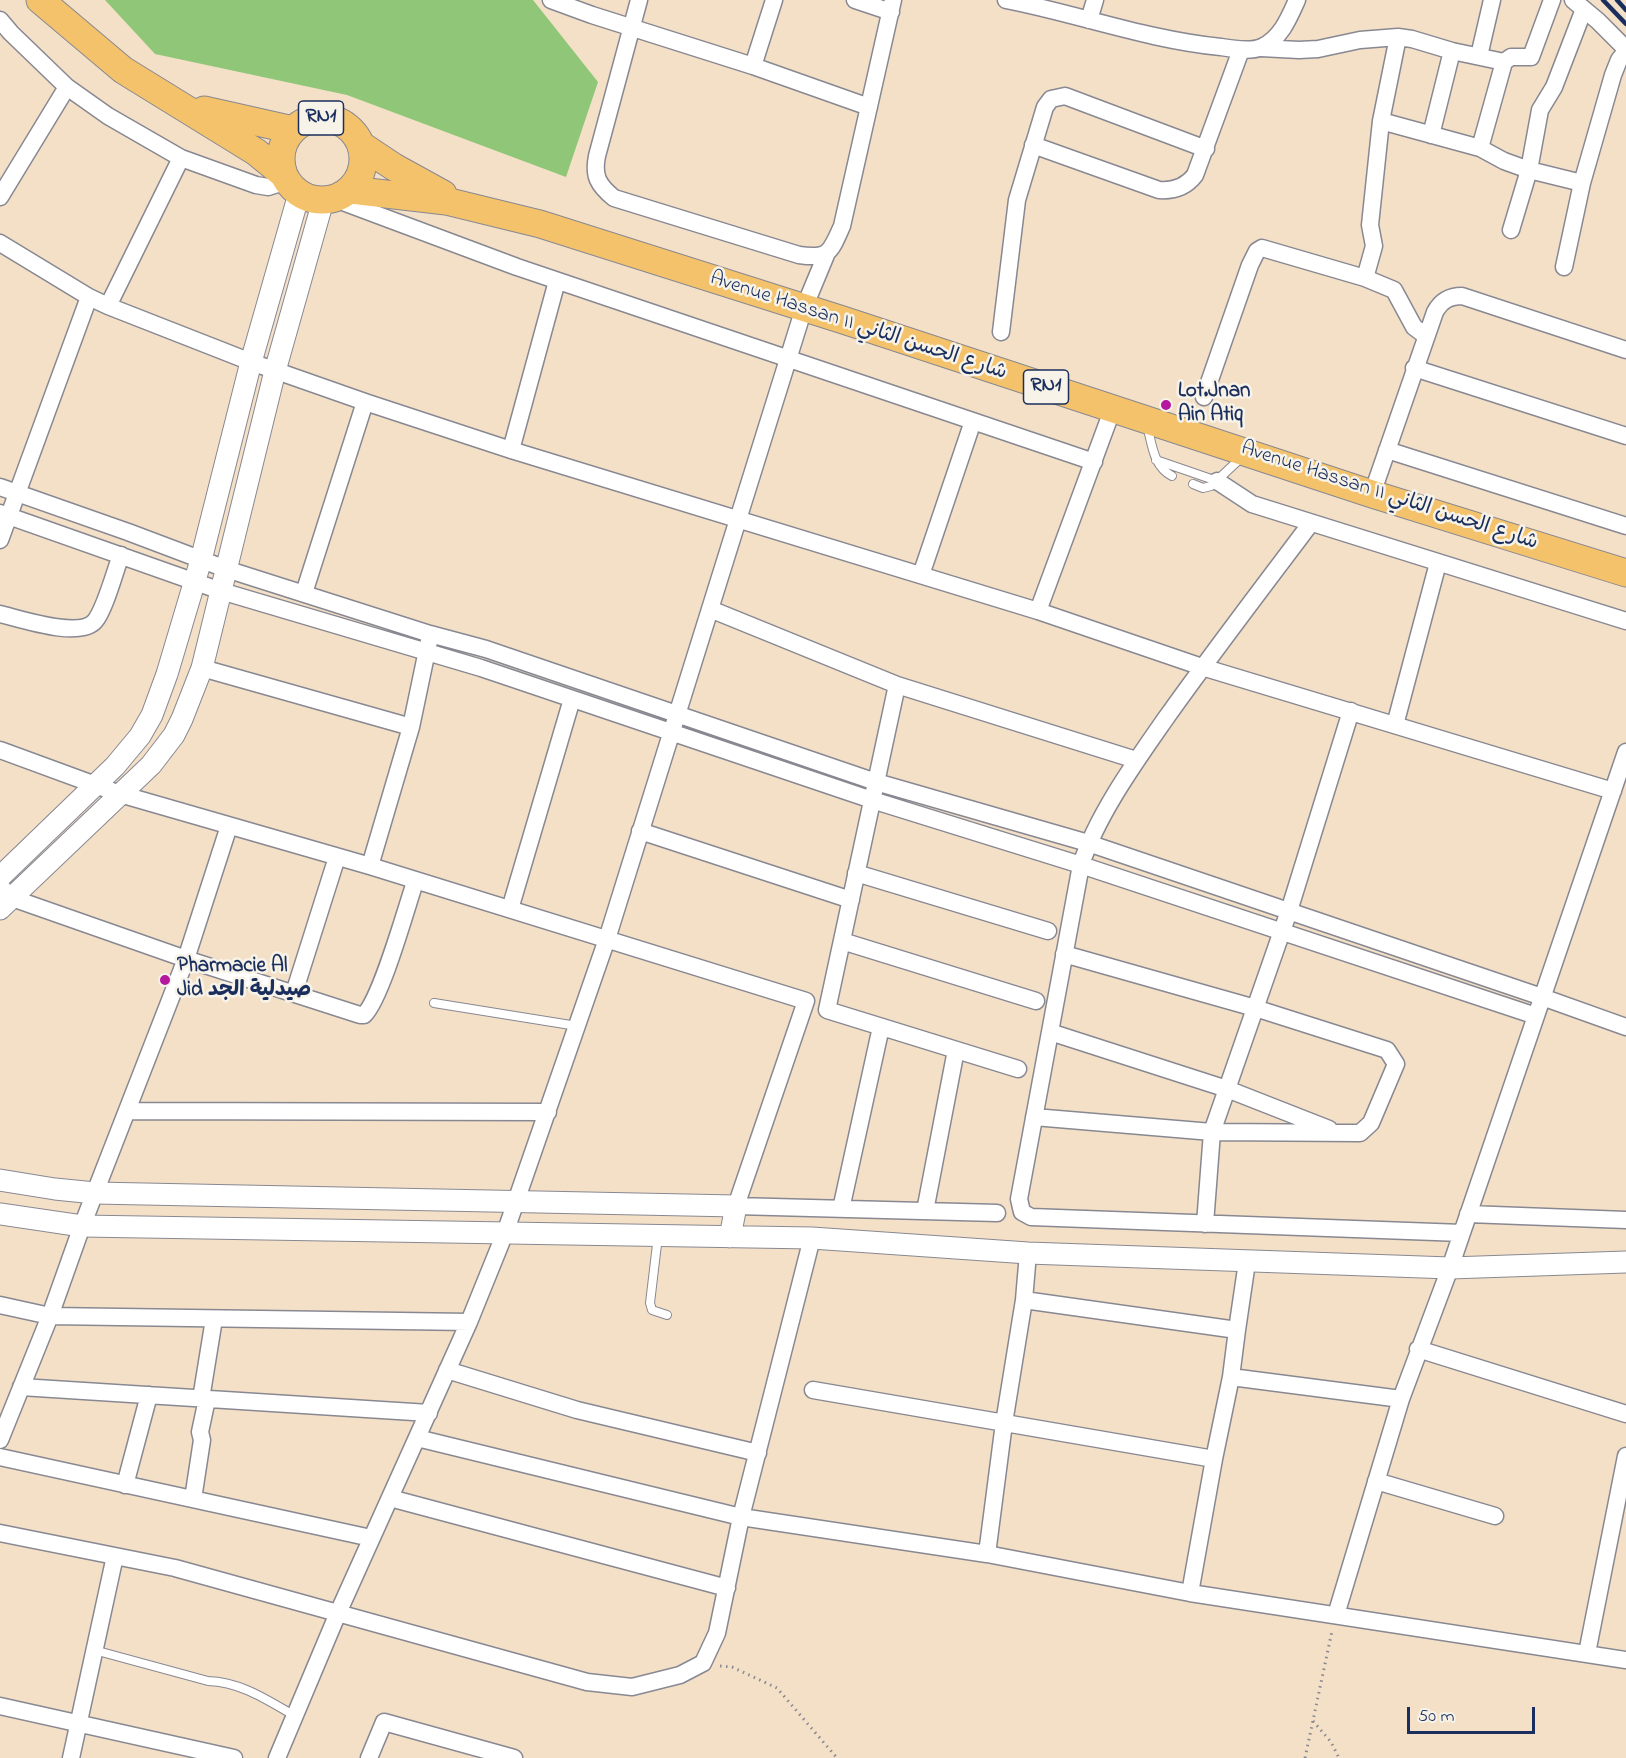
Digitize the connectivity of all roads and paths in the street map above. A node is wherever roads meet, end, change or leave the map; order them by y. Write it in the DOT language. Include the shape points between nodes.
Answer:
graph roads {
  1 [pos="40,0"];
  2 [pos="551,0"];
  3 [pos="639,0"];
  4 [pos="774,0"];
  5 [pos="855,0"];
  6 [pos="1006,0"];
  7 [pos="1095,0"];
  8 [pos="1297,0"];
  9 [pos="1492,0"];
  10 [pos="1552,0"];
  11 [pos="1023,2"];
  12 [pos="1579,4"];
  13 [pos="892,6"];
  14 [pos="0,20"];
  15 [pos="1089,20"];
  16 [pos="632,28"];
  17 [pos="1398,37"];
  18 [pos="1261,48"];
  19 [pos="1241,50"];
  20 [pos="1626,50"];
  21 [pos="1452,51"];
  22 [pos="1479,56"];
  23 [pos="1504,62"];
  24 [pos="753,66"];
  25 [pos="67,87"];
  26 [pos="174,102"];
  27 [pos="869,107"];
  28 [pos="1381,121"];
  29 [pos="292,130"];
  30 [pos="1431,135"];
  31 [pos="361,145"];
  32 [pos="1033,145"];
  33 [pos="1480,148"];
  34 [pos="1206,149"];
  35 [pos="181,159"];
  36 [pos="1529,170"];
  37 [pos="1582,183"];
  38 [pos="313,190"];
  39 [pos="0,197"];
  40 [pos="466,205"];
  41 [pos="1511,230"];
  42 [pos="1,248"];
  43 [pos="826,255"];
  44 [pos="1564,267"];
  45 [pos="1365,278"];
  46 [pos="557,281"];
  47 [pos="89,297"];
  48 [pos="108,306"];
  49 [pos="804,308"];
  50 [pos="1001,332"];
  51 [pos="1426,336"];
  52 [pos="1626,350"];
  53 [pos="788,359"];
  54 [pos="251,362"];
  55 [pos="1414,368"];
  56 [pos="275,371"];
  57 [pos="1204,398"];
  58 [pos="365,402"];
  59 [pos="1113,408"];
  60 [pos="1145,418"];
  61 [pos="973,421"];
  62 [pos="1626,436"];
  63 [pos="511,450"];
  64 [pos="1387,450"];
  65 [pos="1248,452"];
  66 [pos="1156,460"];
  67 [pos="1094,462"];
  68 [pos="1172,476"];
  69 [pos="1217,481"];
  70 [pos="1193,484"];
  71 [pos="0,488"];
  72 [pos="17,493"];
  73 [pos="1372,494"];
  74 [pos="4,515"];
  75 [pos="738,519"];
  76 [pos="1311,523"];
  77 [pos="1626,526"];
  78 [pos="0,540"];
  79 [pos="121,555"];
  80 [pos="201,560"];
  81 [pos="1438,562"];
  82 [pos="226,569"];
  83 [pos="1626,573"];
  84 [pos="921,575"];
  85 [pos="194,581"];
  86 [pos="221,591"];
  87 [pos="304,593"];
  88 [pos="710,609"];
  89 [pos="1038,611"];
  90 [pos="0,614"];
  91 [pos="1626,621"];
  92 [pos="430,634"];
  93 [pos="427,652"];
  94 [pos="1202,667"];
  95 [pos="202,668"];
  96 [pos="897,685"];
  97 [pos="572,699"];
  98 [pos="1351,711"];
  99 [pos="677,714"];
  100 [pos="1395,725"];
  101 [pos="411,727"];
  102 [pos="671,732"];
  103 [pos="0,750"];
  104 [pos="1626,752"];
  105 [pos="1136,760"];
  106 [pos="876,782"];
  107 [pos="94,785"];
  108 [pos="1613,791"];
  109 [pos="120,794"];
  110 [pos="872,800"];
  111 [pos="229,826"];
  112 [pos="640,831"];
  113 [pos="1088,843"];
  114 [pos="337,857"];
  115 [pos="1081,865"];
  116 [pos="370,866"];
  117 [pos="856,873"];
  118 [pos="0,877"];
  119 [pos="416,882"];
  120 [pos="4,897"];
  121 [pos="851,900"];
  122 [pos="510,909"];
  123 [pos="1289,911"];
  124 [pos="1048,931"];
  125 [pos="1282,931"];
  126 [pos="607,939"];
  127 [pos="842,941"];
  128 [pos="1064,954"];
  129 [pos="186,958"];
  130 [pos="294,993"];
  131 [pos="1542,997"];
  132 [pos="1036,1001"];
  133 [pos="434,1003"];
  134 [pos="1255,1008"];
  135 [pos="1536,1016"];
  136 [pos="577,1026"];
  137 [pos="880,1027"];
  138 [pos="1626,1028"];
  139 [pos="1050,1032"];
  140 [pos="956,1050"];
  141 [pos="1018,1069"];
  142 [pos="1227,1089"];
  143 [pos="127,1111"];
  144 [pos="548,1112"];
  145 [pos="1034,1117"];
  146 [pos="1212,1132"];
  147 [pos="1338,1133"];
  148 [pos="0,1180"];
  149 [pos="95,1193"];
  150 [pos="516,1201"];
  151 [pos="736,1206"];
  152 [pos="841,1209"];
  153 [pos="925,1211"];
  154 [pos="997,1213"];
  155 [pos="0,1214"];
  156 [pos="1468,1214"];
  157 [pos="1626,1220"];
  158 [pos="1205,1224"];
  159 [pos="82,1226"];
  160 [pos="505,1233"];
  161 [pos="1462,1233"];
  162 [pos="658,1236"];
  163 [pos="730,1237"];
  164 [pos="812,1238"];
  165 [pos="1029,1253"];
  166 [pos="1247,1262"];
  167 [pos="1626,1262"];
  168 [pos="1450,1268"];
  169 [pos="1024,1300"];
  170 [pos="0,1305"];
  171 [pos="667,1315"];
  172 [pos="50,1316"];
  173 [pos="214,1319"];
  174 [pos="469,1322"];
  175 [pos="1236,1330"];
  176 [pos="1418,1349"];
  177 [pos="447,1370"];
  178 [pos="1231,1377"];
  179 [pos="21,1387"];
  180 [pos="813,1389"];
  181 [pos="149,1395"];
  182 [pos="204,1399"];
  183 [pos="1401,1400"];
  184 [pos="429,1413"];
  185 [pos="1626,1414"];
  186 [pos="1004,1423"];
  187 [pos="417,1438"];
  188 [pos="0,1440"];
  189 [pos="758,1453"];
  190 [pos="1626,1456"];
  191 [pos="0,1457"];
  192 [pos="1214,1459"];
  193 [pos="1376,1481"];
  194 [pos="125,1485"];
  195 [pos="390,1498"];
  196 [pos="193,1499"];
  197 [pos="1495,1516"];
  198 [pos="741,1517"];
  199 [pos="0,1533"];
  200 [pos="372,1538"];
  201 [pos="987,1554"];
  202 [pos="115,1556"];
  203 [pos="727,1588"];
  204 [pos="1190,1593"];
  205 [pos="338,1613"];
  206 [pos="1336,1615"];
  207 [pos="94,1650"];
  208 [pos="1587,1653"];
  209 [pos="1626,1660"];
  210 [pos="704,1663"];
  211 [pos="0,1706"];
  212 [pos="295,1716"];
  213 [pos="1313,1721"];
  214 [pos="79,1723"];
  215 [pos="71,1758"];
  216 [pos="234,1758"];
  217 [pos="277,1758"];
  218 [pos="369,1758"];
  219 [pos="514,1758"];
  220 [pos="837,1758"];
  221 [pos="1305,1758"];
  222 [pos="1339,1758"];
  1 -- 26 [label="main road, RN1" via="123,70"];
  2 -- 16 [label="street"];
  3 -- 16 [label="street"];
  4 -- 24 [label="street"];
  5 -- 13 [label="street"];
  6 -- 11 [label="street"];
  7 -- 15 [label="street"];
  8 -- 18 [label="street" via="1286,26"];
  9 -- 22 [label="street"];
  10 -- 23 [label="street" via="1531,57 1511,57"];
  11 -- 15 [label="street"];
  12 -- 20 [label="street"];
  12 -- 36 [label="street" via="1554,87 1540,110"];
  13 -- 27 [label="street"];
  14 -- 25 [label="street"];
  15 -- 19 [label="street" via="1170,40"];
  16 -- 24 [label="street"];
  16 -- 43 [label="street" via="595,169 604,190 614,198 799,255"];
  17 -- 18 [label="street" via="1318,49"];
  17 -- 21 [label="street"];
  17 -- 28 [label="street"];
  18 -- 19 [label="street"];
  19 -- 34 [label="street"];
  20 -- 37 [label="street" via="1613,75"];
  21 -- 22 [label="street"];
  21 -- 30 [label="street"];
  22 -- 23 [label="street"];
  23 -- 33 [label="street"];
  24 -- 27 [label="street"];
  25 -- 35 [label="street"];
  25 -- 39 [label="street"];
  26 -- 29 [label="main road, RN1"];
  26 -- 38 [label="main road, RN1"];
  27 -- 43 [label="street" via="842,226"];
  28 -- 30 [label="street"];
  28 -- 45 [label="street" via="1370,225 1374,246"];
  29 -- 31 [label="main road, RN1" via="317,118 331,119 354,133"];
  29 -- 38 [label="main road, RN1" via="283,146 281,165"];
  30 -- 33 [label="street"];
  31 -- 38 [label="main road, RN1" via="361,173"];
  31 -- 40 [label="main road, Avenue Hassan II شارع الحسن الثاني / RN1"];
  32 -- 34 [label="street" via="1159,190 1179,188 1190,182"];
  32 -- 34 [label="street" via="1047,102 1060,96"];
  32 -- 50 [label="street" via="1017,200"];
  33 -- 36 [label="street"];
  35 -- 38 [label="street" via="256,185"];
  35 -- 48 [label="street"];
  36 -- 37 [label="street"];
  36 -- 41 [label="street"];
  37 -- 44 [label="street"];
  38 -- 40 [label="main road, Avenue Hassan II شارع الحسن الثاني / RN1" via="407,195"];
  38 -- 46 [label="street"];
  38 -- 54 [label="street"];
  38 -- 56 [label="street"];
  40 -- 49 [label="main road, Avenue Hassan II شارع الحسن الثاني / RN1" via="540,224"];
  42 -- 47 [label="street"];
  43 -- 49 [label="street"];
  45 -- 51 [label="street" via="1394,290 1414,327"];
  45 -- 57 [label="street" via="1268,249 1257,251"];
  46 -- 53 [label="street"];
  46 -- 63 [label="street"];
  47 -- 48 [label="street"];
  47 -- 72 [label="street"];
  48 -- 54 [label="street"];
  49 -- 53 [label="street"];
  49 -- 59 [label="main road, Avenue Hassan II شارع الحسن الثاني / RN1"];
  51 -- 52 [label="street" via="1439,305 1445,299 1462,296"];
  51 -- 55 [label="street"];
  53 -- 61 [label="street"];
  53 -- 75 [label="street"];
  54 -- 56 [label="street"];
  54 -- 80 [label="street"];
  55 -- 62 [label="street"];
  55 -- 64 [label="street"];
  56 -- 58 [label="street"];
  56 -- 82 [label="street"];
  58 -- 63 [label="street"];
  58 -- 87 [label="street"];
  59 -- 60 [label="main road, Avenue Hassan II شارع الحسن الثاني / RN1"];
  59 -- 67 [label="street"];
  60 -- 65 [label="main road, Avenue Hassan II شارع الحسن الثاني / RN1"];
  60 -- 66 [label="lane"];
  61 -- 67 [label="street"];
  61 -- 84 [label="street"];
  63 -- 75 [label="street"];
  64 -- 73 [label="street"];
  64 -- 77 [label="street"];
  65 -- 69 [label="lane"];
  65 -- 73 [label="main road, Avenue Hassan II شارع الحسن الثاني / RN1"];
  66 -- 68 [label="lane"];
  66 -- 69 [label="lane"];
  67 -- 89 [label="street"];
  69 -- 70 [label="lane" via="1208,488"];
  69 -- 76 [label="street" via="1252,504"];
  71 -- 72 [label="street"];
  72 -- 74 [label="street"];
  72 -- 80 [label="street"];
  73 -- 83 [label="main road, Avenue Hassan II شارع الحسن الثاني / RN1"];
  74 -- 78 [label="street"];
  74 -- 79 [label="street"];
  75 -- 84 [label="street"];
  75 -- 88 [label="street"];
  76 -- 81 [label="street"];
  76 -- 94 [label="street"];
  79 -- 85 [label="street"];
  79 -- 90 [label="street" via="99,616 89,627 71,630"];
  80 -- 82 [label="street"];
  80 -- 85 [label="street"];
  81 -- 91 [label="street"];
  81 -- 100 [label="street"];
  82 -- 86 [label="street"];
  82 -- 87 [label="street"];
  84 -- 89 [label="street"];
  85 -- 86 [label="street"];
  85 -- 107 [label="street" via="152,715 127,752"];
  86 -- 93 [label="street"];
  86 -- 95 [label="street"];
  87 -- 92 [label="street"];
  88 -- 96 [label="street"];
  88 -- 99 [label="street"];
  89 -- 94 [label="street"];
  92 -- 93 [label="street"];
  92 -- 99 [label="street"];
  93 -- 97 [label="street"];
  93 -- 101 [label="street"];
  94 -- 98 [label="street"];
  94 -- 105 [label="street"];
  95 -- 101 [label="street"];
  95 -- 109 [label="street" via="174,735 151,765"];
  96 -- 105 [label="street"];
  96 -- 106 [label="street"];
  97 -- 102 [label="street"];
  97 -- 122 [label="street"];
  98 -- 100 [label="street"];
  98 -- 123 [label="street"];
  99 -- 102 [label="street"];
  99 -- 106 [label="street"];
  100 -- 108 [label="street"];
  101 -- 116 [label="street"];
  102 -- 110 [label="street"];
  102 -- 112 [label="street"];
  103 -- 107 [label="street"];
  104 -- 108 [label="street"];
  105 -- 113 [label="street"];
  106 -- 110 [label="street"];
  106 -- 113 [label="street"];
  107 -- 109 [label="street"];
  107 -- 118 [label="street"];
  108 -- 131 [label="street"];
  109 -- 111 [label="street"];
  109 -- 120 [label="street"];
  110 -- 115 [label="street"];
  110 -- 117 [label="street"];
  111 -- 114 [label="street"];
  111 -- 129 [label="street"];
  112 -- 121 [label="street"];
  112 -- 126 [label="street"];
  113 -- 115 [label="street"];
  113 -- 123 [label="street"];
  114 -- 116 [label="street"];
  114 -- 130 [label="street"];
  115 -- 125 [label="street"];
  115 -- 128 [label="street"];
  116 -- 119 [label="street"];
  117 -- 121 [label="street"];
  117 -- 124 [label="street"];
  119 -- 122 [label="street"];
  119 -- 130 [label="street" via="380,986 366,1013 360,1015"];
  120 -- 129 [label="street"];
  121 -- 127 [label="street"];
  122 -- 126 [label="street"];
  123 -- 125 [label="street"];
  123 -- 131 [label="street"];
  125 -- 134 [label="street"];
  125 -- 135 [label="street"];
  126 -- 136 [label="street"];
  126 -- 151 [label="street" via="806,1001"];
  127 -- 132 [label="street"];
  127 -- 137 [label="street" via="827,1010"];
  128 -- 134 [label="street"];
  128 -- 139 [label="street"];
  129 -- 130 [label="street"];
  129 -- 143 [label="street"];
  131 -- 135 [label="street"];
  131 -- 138 [label="street"];
  133 -- 136 [label="lane"];
  134 -- 142 [label="street"];
  134 -- 147 [label="street" via="1387,1050 1396,1064 1371,1123 1360,1133"];
  135 -- 156 [label="street"];
  136 -- 144 [label="street"];
  137 -- 140 [label="street"];
  137 -- 152 [label="street"];
  139 -- 142 [label="street"];
  139 -- 145 [label="street"];
  140 -- 141 [label="street"];
  140 -- 153 [label="street"];
  142 -- 146 [label="street"];
  142 -- 147 [label="street"];
  143 -- 144 [label="street"];
  143 -- 149 [label="street"];
  144 -- 150 [label="street"];
  145 -- 146 [label="street"];
  145 -- 158 [label="street" via="1018,1199 1022,1212 1031,1218"];
  146 -- 147 [label="street"];
  146 -- 158 [label="street"];
  148 -- 149 [label="street"];
  149 -- 150 [label="street"];
  149 -- 159 [label="street"];
  150 -- 151 [label="street"];
  150 -- 160 [label="street"];
  151 -- 152 [label="street"];
  151 -- 163 [label="street"];
  152 -- 153 [label="street"];
  153 -- 154 [label="street"];
  155 -- 159 [label="street"];
  156 -- 157 [label="street"];
  156 -- 161 [label="street"];
  158 -- 161 [label="street"];
  159 -- 160 [label="street"];
  159 -- 172 [label="street"];
  160 -- 162 [label="street"];
  160 -- 174 [label="street"];
  161 -- 168 [label="street"];
  162 -- 163 [label="street"];
  162 -- 171 [label="lane" via="650,1303 652,1310"];
  163 -- 164 [label="street"];
  164 -- 165 [label="street"];
  164 -- 189 [label="street"];
  165 -- 166 [label="street"];
  165 -- 169 [label="street"];
  166 -- 168 [label="street"];
  166 -- 175 [label="street"];
  167 -- 168 [label="street"];
  168 -- 176 [label="street"];
  169 -- 175 [label="street"];
  169 -- 186 [label="street"];
  170 -- 172 [label="street"];
  172 -- 173 [label="street"];
  172 -- 179 [label="street"];
  173 -- 174 [label="street"];
  173 -- 182 [label="street"];
  174 -- 177 [label="street"];
  175 -- 178 [label="street"];
  176 -- 183 [label="street"];
  176 -- 185 [label="street"];
  177 -- 184 [label="street"];
  177 -- 189 [label="street" via="577,1410"];
  178 -- 183 [label="street"];
  178 -- 192 [label="street"];
  179 -- 181 [label="street"];
  179 -- 188 [label="street"];
  180 -- 186 [label="street"];
  181 -- 182 [label="street"];
  181 -- 194 [label="street"];
  182 -- 184 [label="street"];
  182 -- 196 [label="street"];
  183 -- 193 [label="street"];
  184 -- 187 [label="street"];
  186 -- 192 [label="street"];
  186 -- 201 [label="street"];
  187 -- 195 [label="street"];
  187 -- 198 [label="street"];
  189 -- 198 [label="street"];
  190 -- 208 [label="street"];
  191 -- 194 [label="street"];
  192 -- 204 [label="street"];
  193 -- 197 [label="street"];
  193 -- 206 [label="street"];
  194 -- 196 [label="street"];
  195 -- 200 [label="street"];
  195 -- 203 [label="street"];
  196 -- 200 [label="street"];
  198 -- 201 [label="street"];
  198 -- 203 [label="street"];
  199 -- 202 [label="street"];
  200 -- 205 [label="street"];
  201 -- 204 [label="street"];
  202 -- 205 [label="street" via="175,1568"];
  202 -- 207 [label="street"];
  203 -- 210 [label="street" via="717,1633"];
  204 -- 206 [label="street"];
  205 -- 210 [label="street" via="587,1682 632,1687 680,1676"];
  205 -- 212 [label="street"];
  206 -- 208 [label="street"];
  206 -- 213 [label="path"];
  207 -- 212 [label="lane" via="248,1690"];
  207 -- 214 [label="street"];
  208 -- 209 [label="street"];
  210 -- 220 [label="path" via="732,1667 777,1688"];
  211 -- 214 [label="street"];
  212 -- 217 [label="street"];
  213 -- 221 [label="path"];
  213 -- 222 [label="path"];
  214 -- 215 [label="street"];
  214 -- 216 [label="street"];
  218 -- 219 [label="street" via="384,1722"];
}
